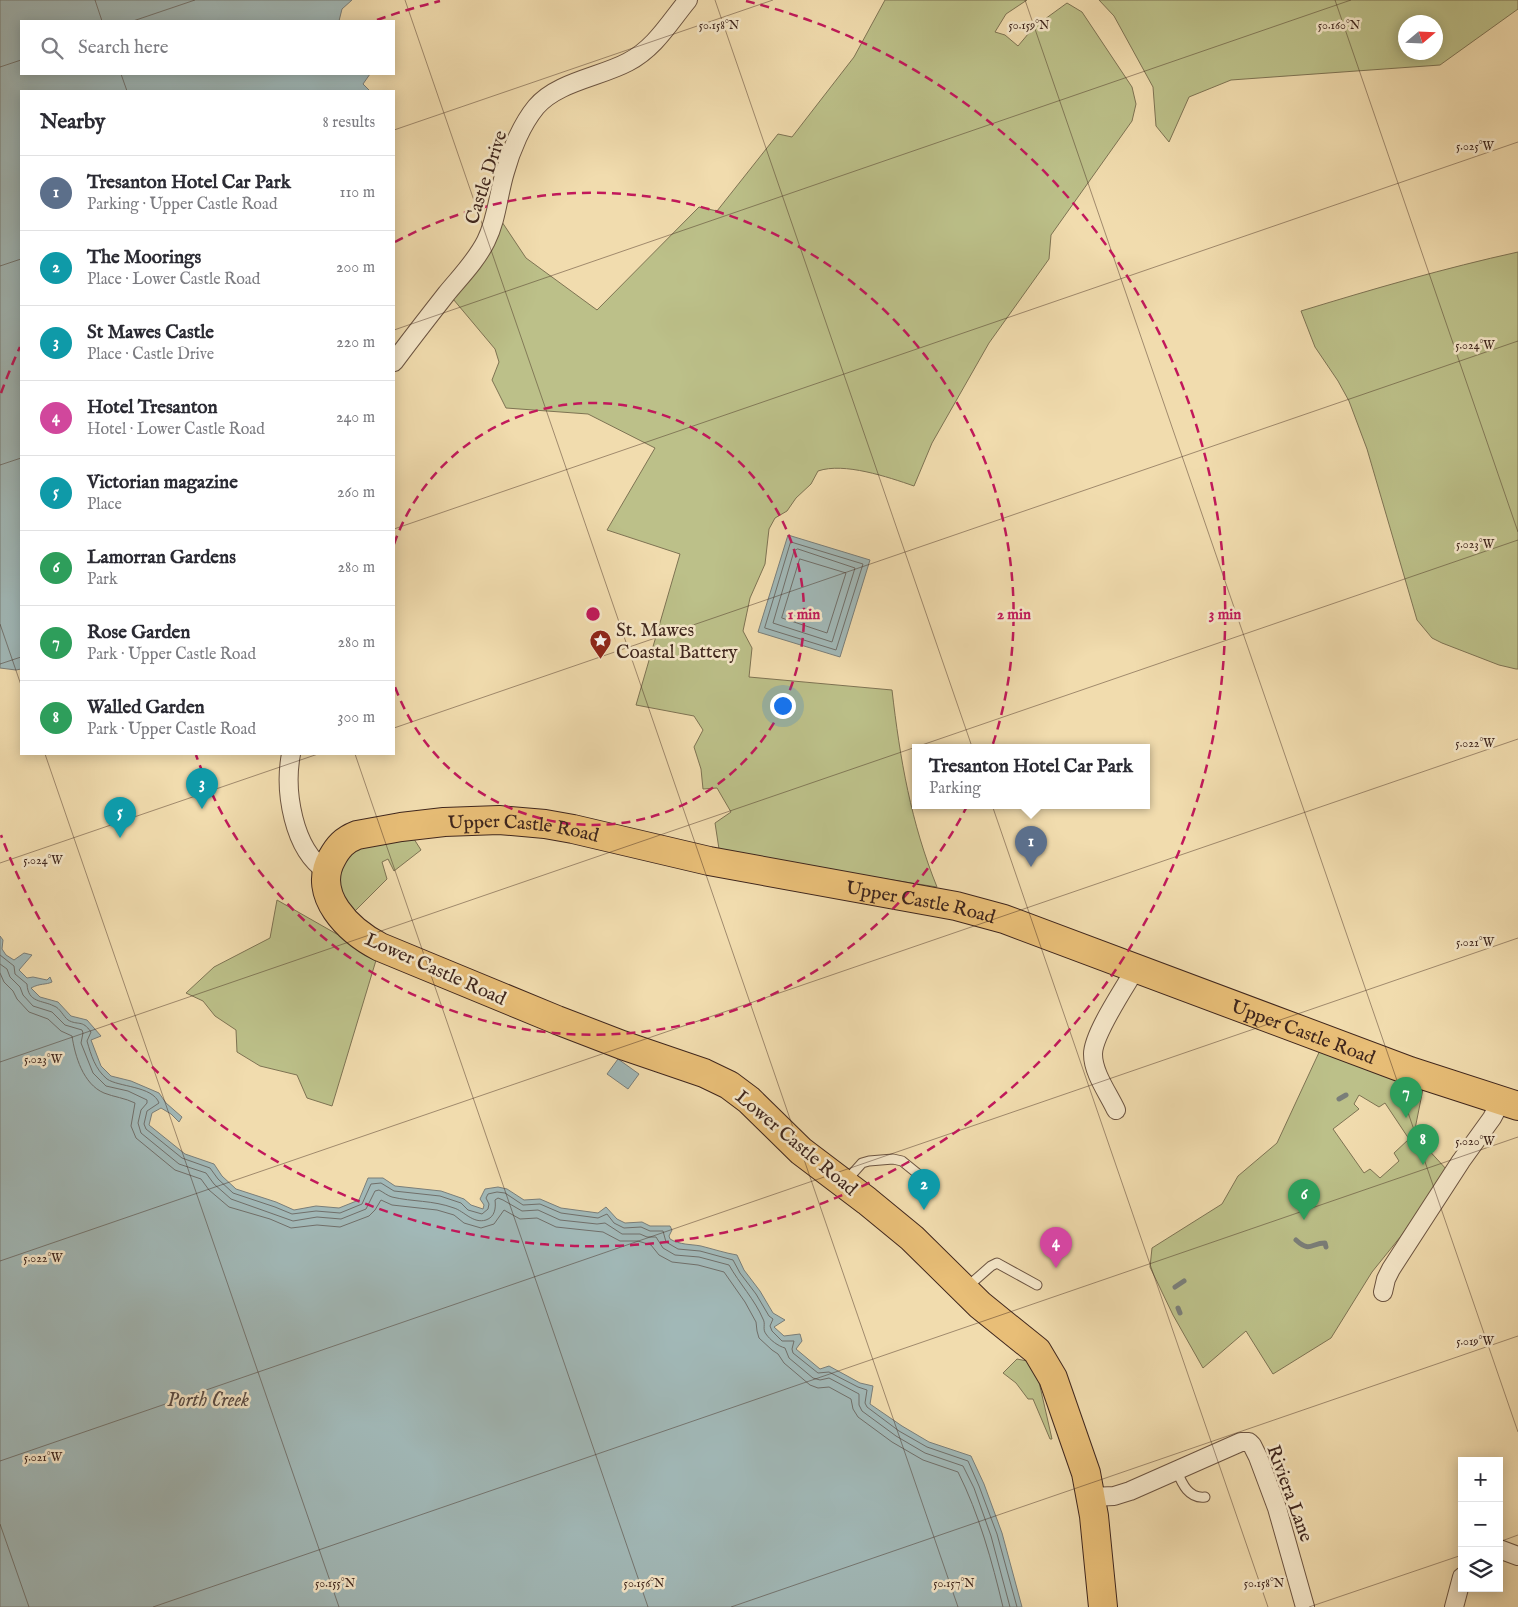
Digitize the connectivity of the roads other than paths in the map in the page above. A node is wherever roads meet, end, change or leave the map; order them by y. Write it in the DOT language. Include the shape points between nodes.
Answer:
graph roads {
  1 [pos="688,0"];
  2 [pos="395,361"];
  3 [pos="291,755"];
  4 [pos="326,876"];
  5 [pos="1136,968"];
  6 [pos="1510,1104"];
  7 [pos="1116,1110"];
  8 [pos="923,1178"];
  9 [pos="843,1184"];
  10 [pos="1037,1285"];
  11 [pos="965,1289"];
  12 [pos="1383,1292"];
  13 [pos="1177,1471"];
  14 [pos="1205,1497"];
  15 [pos="1091,1498"];
  16 [pos="1503,1550"];
  17 [pos="1518,1556"];
  18 [pos="1458,1592"];
  19 [pos="1102,1607"];
  20 [pos="1305,1607"];
  21 [pos="1454,1607"];
  1 -- 2 [label="street, Castle Drive" via="664,32 641,54 552,93 536,108 511,153 496,213 482,248"];
  3 -- 4 [label="street" via="288,787 294,820 313,860"];
  4 -- 5 [label="main road, Upper Castle Road" via="333,856 344,842 367,832 444,822 499,820 545,824 708,861 980,912"];
  4 -- 9 [label="main road, Lower Castle Road" via="329,897 340,915 369,941 557,1020 718,1079 749,1100 802,1151"];
  5 -- 6 [label="main road, Upper Castle Road" via="1410,1071"];
  5 -- 7 [label="street" via="1109,1014 1093,1055"];
  6 -- 12 [label="street" via="1492,1118 1461,1161 1391,1269"];
  8 -- 9 [label="lane" via="898,1160 869,1161 862,1163"];
  9 -- 11 [label="main road, Lower Castle Road" via="912,1238"];
  10 -- 11 [label="lane" via="997,1263"];
  11 -- 15 [label="main road, Lower Castle Road" via="1037,1351 1045,1363 1076,1443"];
  13 -- 14 [label="lane" via="1191,1495"];
  13 -- 15 [label="street, Riviera Lane" via="1119,1495"];
  13 -- 20 [label="street, Riviera Lane" via="1241,1442 1252,1445 1277,1508"];
  15 -- 19 [label="main road, Lower Castle Road"];
  16 -- 17 [label="street"];
  18 -- 21 [label="street"];
}
